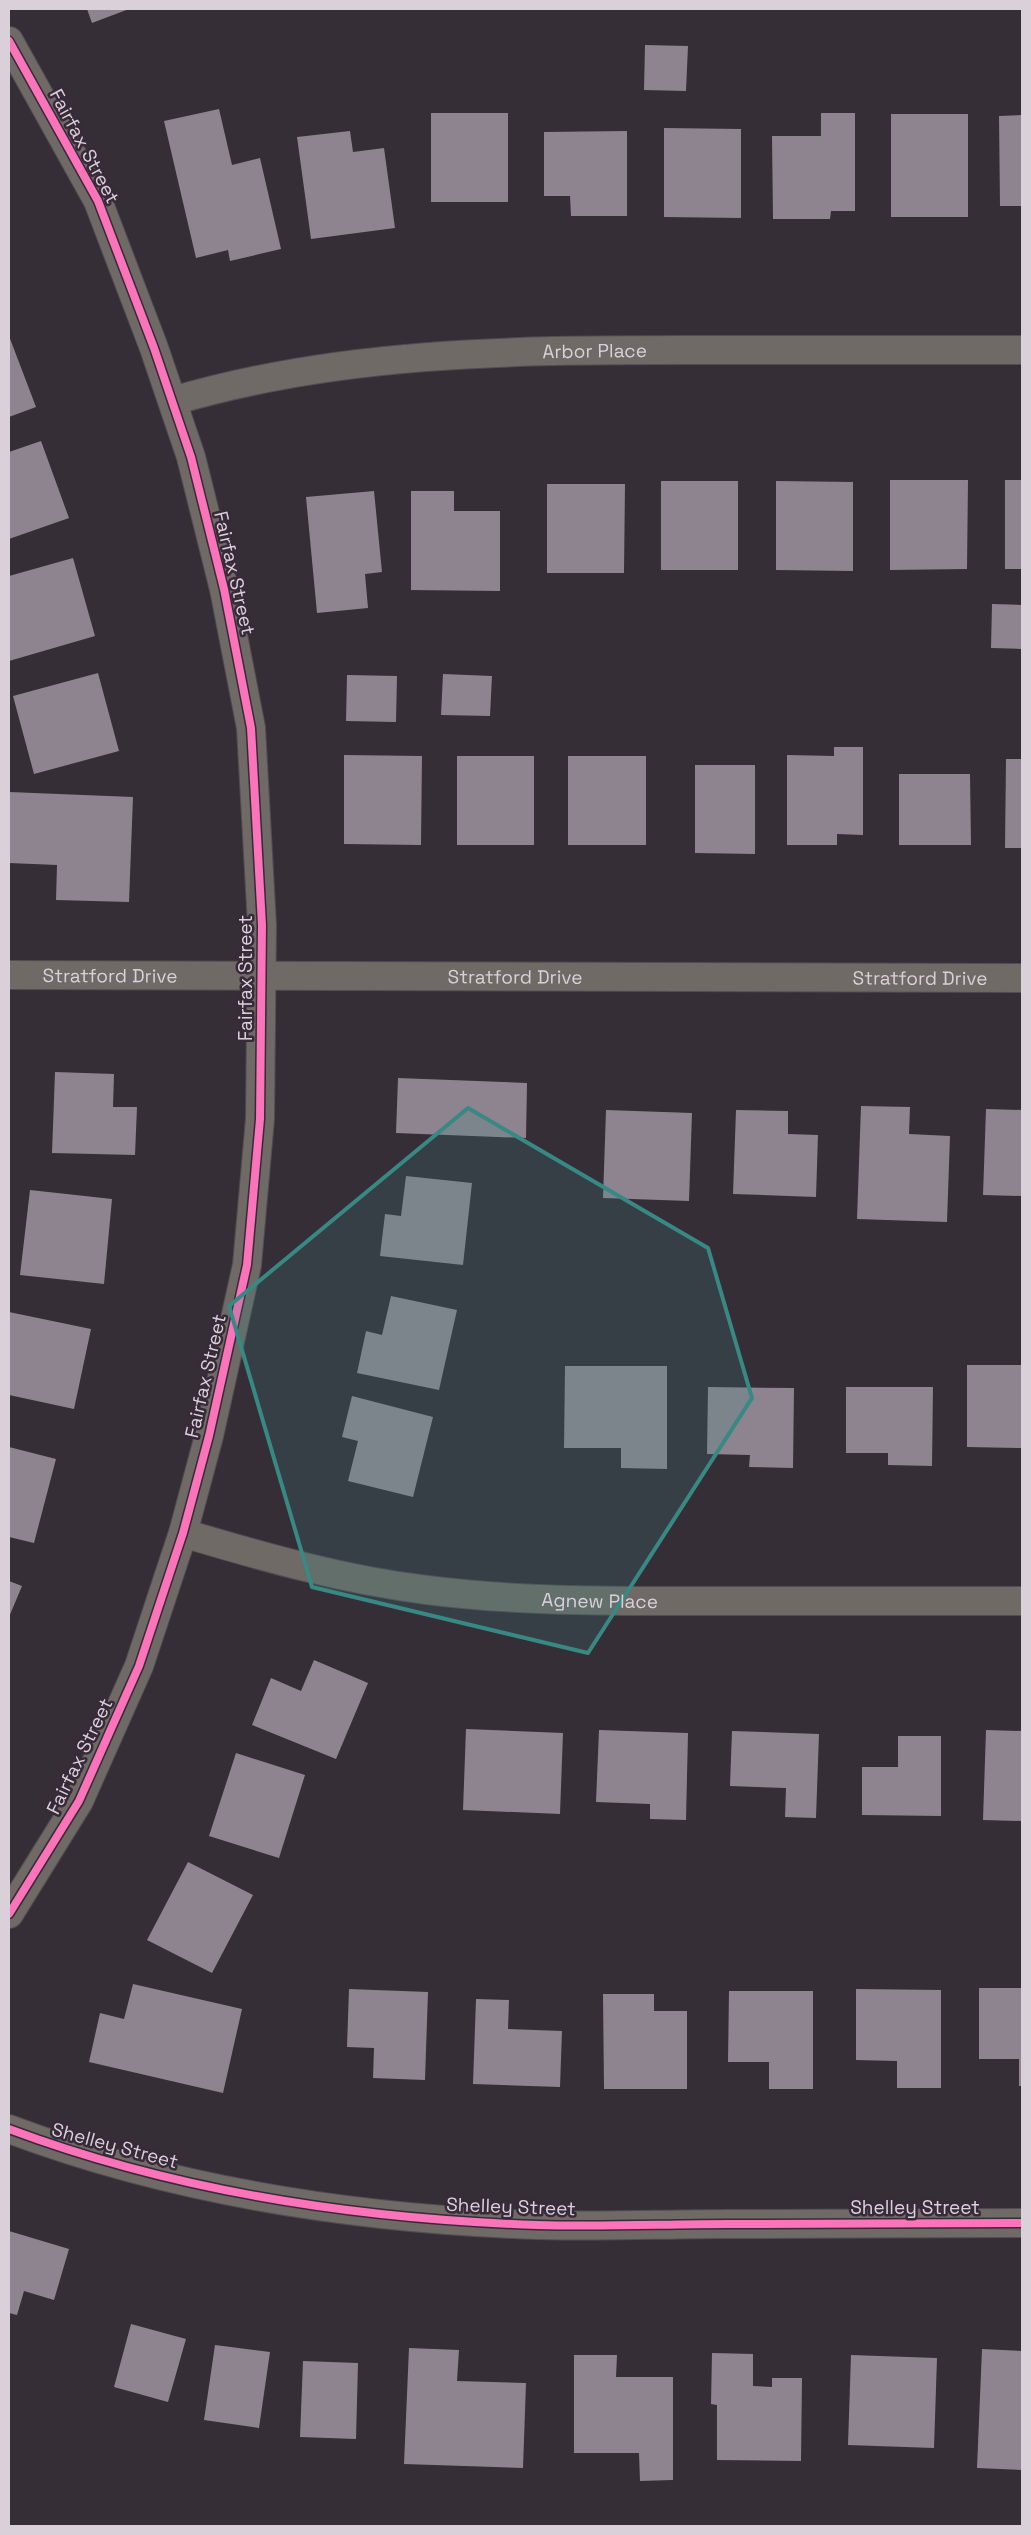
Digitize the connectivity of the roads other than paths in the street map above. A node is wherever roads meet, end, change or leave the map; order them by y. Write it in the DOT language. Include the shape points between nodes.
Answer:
graph roads {
  1 [pos="9,41"];
  2 [pos="1022,350"];
  3 [pos="173,401"];
  4 [pos="9,976"];
  5 [pos="262,976"];
  6 [pos="1022,978"];
  7 [pos="183,1533"];
  8 [pos="1022,1601"];
  9 [pos="9,1914"];
  10 [pos="9,2129"];
  11 [pos="1022,2223"];
  1 -- 3 [label="street, Fairfax Street" via="98,200"];
  2 -- 3 [label="street, Arbor Place" via="536,350 429,356 290,373"];
  3 -- 5 [label="street, Fairfax Street" via="191,457 224,590 250,728 261,899"];
  4 -- 5 [label="street, Stratford Drive"];
  5 -- 6 [label="street, Stratford Drive"];
  5 -- 7 [label="street, Fairfax Street" via="260,1119 247,1265 209,1436"];
  7 -- 8 [label="street, Agnew Place" via="362,1579 427,1590 512,1598"];
  7 -- 9 [label="street, Fairfax Street" via="139,1666 79,1801"];
  10 -- 11 [label="street, Shelley Street" via="142,2171 239,2193 328,2208 440,2219 540,2225"];
}
